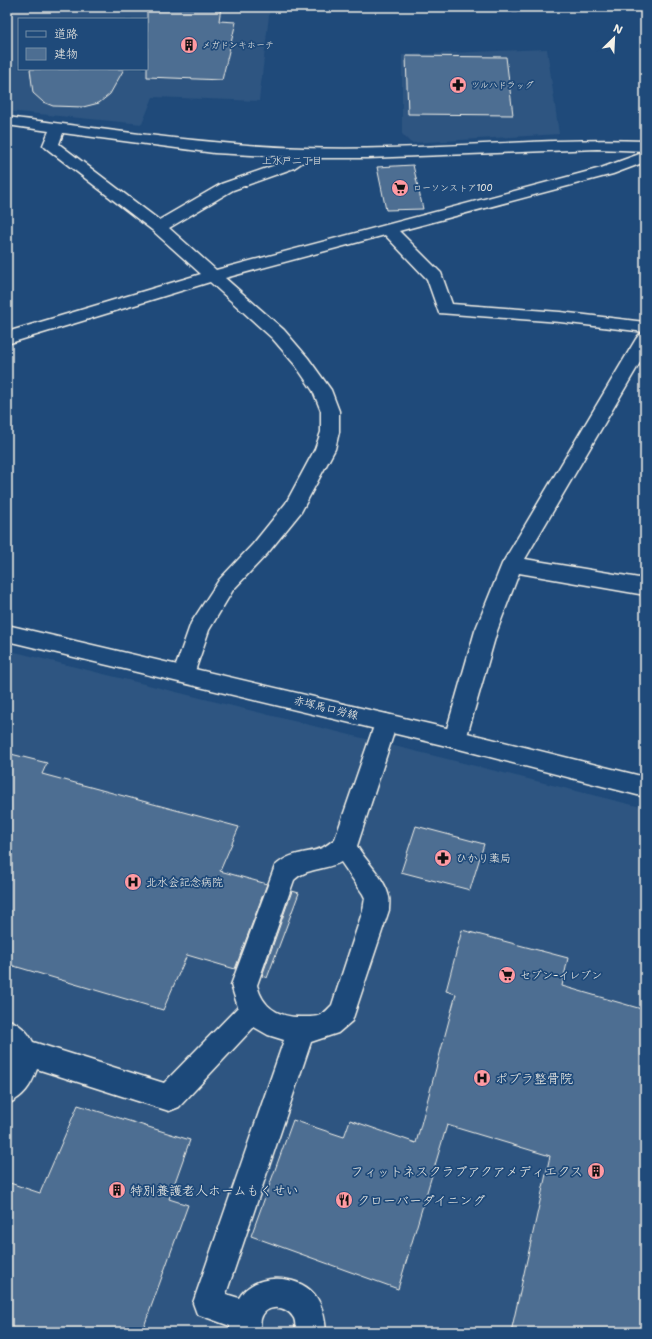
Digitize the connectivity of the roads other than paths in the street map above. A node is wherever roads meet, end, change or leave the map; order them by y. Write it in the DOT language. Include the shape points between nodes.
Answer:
graph roads {
  1 [pos="7,121"];
  2 [pos="58,127"];
  3 [pos="645,146"];
  4 [pos="305,153"];
  5 [pos="645,157"];
  6 [pos="158,227"];
  7 [pos="388,229"];
  8 [pos="213,276"];
  9 [pos="645,327"];
  10 [pos="7,338"];
  11 [pos="645,339"];
  12 [pos="512,564"];
  13 [pos="645,587"];
  14 [pos="7,632"];
  15 [pos="184,674"];
  16 [pos="386,722"];
  17 [pos="455,739"];
  18 [pos="645,787"];
  19 [pos="345,846"];
  20 [pos="254,1009"];
  21 [pos="301,1031"];
  22 [pos="7,1032"];
  23 [pos="24,1052"];
  24 [pos="7,1091"];
  25 [pos="246,1324"];
  26 [pos="311,1332"];
  1 -- 2 [label="street"];
  2 -- 4 [label="street" via="214,148"];
  2 -- 6 [label="street" via="51,145"];
  3 -- 4 [label="street" via="597,144"];
  4 -- 6 [label="street" via="289,164 227,187"];
  5 -- 7 [label="street" via="606,171"];
  6 -- 8 [label="street"];
  7 -- 8 [label="street"];
  7 -- 9 [label="street" via="434,277 445,309 560,316"];
  8 -- 10 [label="street"];
  8 -- 15 [label="street" via="278,334 302,362 322,390 330,411 330,432 325,449 294,507 226,586 199,629"];
  11 -- 12 [label="street"];
  12 -- 13 [label="street"];
  12 -- 17 [label="street" via="486,631"];
  14 -- 15 [label="street, 赤塚馬口労線"];
  15 -- 16 [label="street, 赤塚馬口労線"];
  16 -- 17 [label="street, 赤塚馬口労線"];
  16 -- 19 [label="street"];
  17 -- 18 [label="street, 赤塚馬口労線"];
  19 -- 20 [label="street" via="329,856 300,862 284,874 244,985 248,1000"];
  19 -- 21 [label="street" via="373,888 377,898 376,910 343,1012 330,1024"];
  20 -- 21 [label="street" via="265,1019"];
  20 -- 23 [label="street" via="169,1098"];
  21 -- 25 [label="street" via="208,1303"];
  22 -- 23 [label="street" via="17,1038"];
  23 -- 24 [label="street" via="24,1070 14,1086"];
  25 -- 26 [label="street" via="255,1302 268,1294 282,1292 296,1297 307,1308 312,1323"];
}
